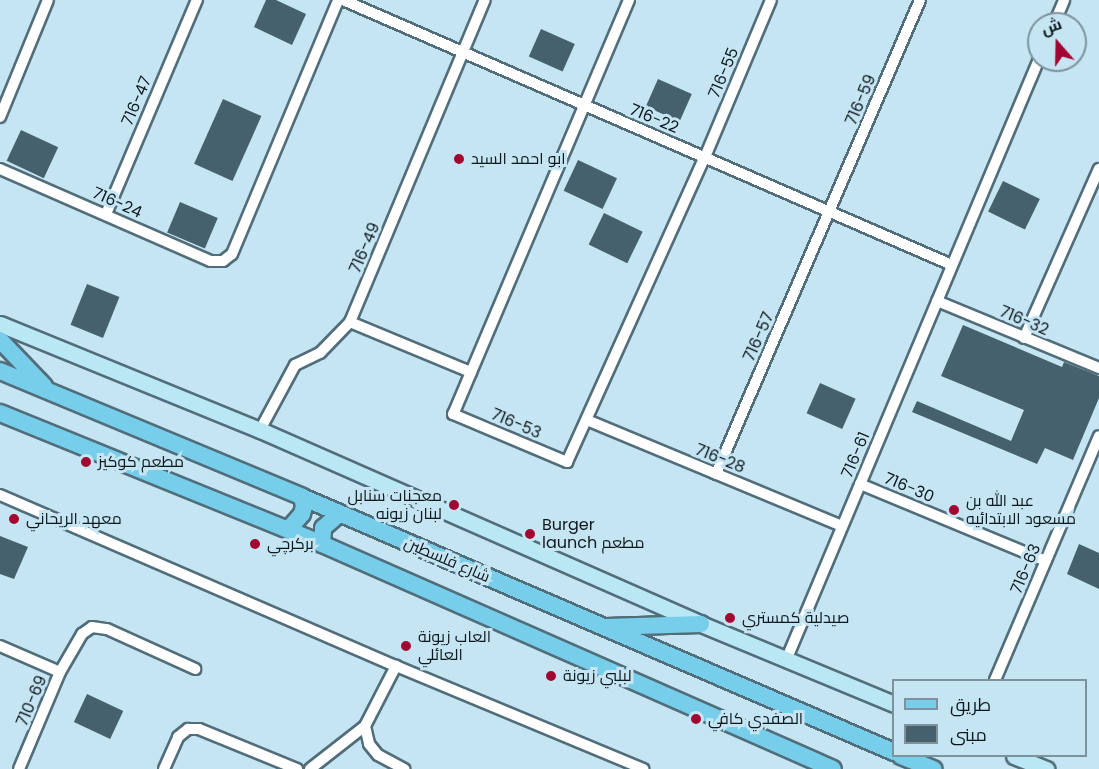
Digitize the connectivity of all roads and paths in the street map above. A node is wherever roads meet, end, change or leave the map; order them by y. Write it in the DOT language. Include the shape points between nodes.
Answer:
graph roads {
  1 [pos="48,0"];
  2 [pos="196,0"];
  3 [pos="338,0"];
  4 [pos="343,0"];
  5 [pos="485,0"];
  6 [pos="629,0"];
  7 [pos="771,0"];
  8 [pos="920,0"];
  9 [pos="463,52"];
  10 [pos="1034,72"];
  11 [pos="584,105"];
  12 [pos="0,115"];
  13 [pos="705,157"];
  14 [pos="0,169"];
  15 [pos="1099,169"];
  16 [pos="830,212"];
  17 [pos="106,214"];
  18 [pos="952,265"];
  19 [pos="937,301"];
  20 [pos="350,322"];
  21 [pos="0,324"];
  22 [pos="1024,338"];
  23 [pos="0,340"];
  24 [pos="1099,368"];
  25 [pos="0,371"];
  26 [pos="471,372"];
  27 [pos="49,391"];
  28 [pos="0,413"];
  29 [pos="587,420"];
  30 [pos="260,430"];
  31 [pos="1099,436"];
  32 [pos="716,474"];
  33 [pos="860,484"];
  34 [pos="0,495"];
  35 [pos="302,497"];
  36 [pos="339,514"];
  37 [pos="842,526"];
  38 [pos="288,530"];
  39 [pos="322,544"];
  40 [pos="1046,561"];
  41 [pos="700,624"];
  42 [pos="603,627"];
  43 [pos="0,646"];
  44 [pos="787,658"];
  45 [pos="396,666"];
  46 [pos="195,669"];
  47 [pos="60,672"];
  48 [pos="996,679"];
  49 [pos="892,703"];
  50 [pos="365,726"];
  51 [pos="892,751"];
  52 [pos="903,757"];
  53 [pos="1016,757"];
  54 [pos="19,769"];
  55 [pos="164,769"];
  56 [pos="297,769"];
  57 [pos="310,769"];
  58 [pos="404,769"];
  59 [pos="643,769"];
  60 [pos="833,769"];
  61 [pos="933,769"];
  62 [pos="1046,769"];
  1 -- 12 [label="street"];
  2 -- 17 [label="street, 716-47"];
  3 -- 17 [label="street, 716-24" via="232,254 223,261 211,261"];
  4 -- 9 [label="street, 716-22"];
  5 -- 9 [label="street, 716-49"];
  6 -- 11 [label="street"];
  7 -- 13 [label="street, 716-55"];
  8 -- 16 [label="street, 716-59"];
  9 -- 11 [label="street, 716-22"];
  9 -- 20 [label="street, 716-49"];
  10 -- 18 [label="street"];
  11 -- 13 [label="street, 716-22"];
  11 -- 26 [label="street, 716-53"];
  13 -- 16 [label="street, 716-22"];
  13 -- 29 [label="street, 716-53"];
  14 -- 17 [label="street, 716-24"];
  15 -- 22 [label="street"];
  16 -- 18 [label="street, 716-22"];
  16 -- 32 [label="street, 716-57"];
  18 -- 19 [label="street, 716-61"];
  19 -- 22 [label="street, 716-32"];
  19 -- 33 [label="street, 716-61"];
  20 -- 26 [label="street"];
  20 -- 30 [label="street, 716-49" via="320,352 295,365"];
  21 -- 30 [label="street"];
  22 -- 24 [label="street, 716-32"];
  23 -- 27 [label="main road"];
  25 -- 27 [label="main road, شارع فلسطين"];
  26 -- 29 [label="street, 716-53" via="453,414 567,462"];
  27 -- 35 [label="main road, شارع فلسطين"];
  28 -- 38 [label="main road"];
  29 -- 32 [label="street, 716-28"];
  30 -- 41 [label="street"];
  31 -- 40 [label="street, 716-63"];
  32 -- 37 [label="street, 716-28"];
  33 -- 37 [label="street, 716-61"];
  33 -- 40 [label="street, 716-30"];
  34 -- 45 [label="street"];
  35 -- 36 [label="main road, شارع فلسطين"];
  35 -- 38 [label="main road" via="302,514"];
  36 -- 39 [label="main road" via="323,528"];
  36 -- 42 [label="main road, شارع فلسطين"];
  37 -- 44 [label="street, 716-61"];
  38 -- 39 [label="main road"];
  39 -- 60 [label="main road"];
  40 -- 48 [label="street, 716-63"];
  41 -- 42 [label="main road"];
  41 -- 44 [label="street"];
  42 -- 51 [label="main road, شارع فلسطين"];
  43 -- 47 [label="street, 710-69"];
  44 -- 49 [label="street"];
  45 -- 50 [label="street"];
  45 -- 59 [label="street"];
  46 -- 47 [label="street" via="107,629 92,627 82,634"];
  47 -- 54 [label="street, 710-69"];
  50 -- 57 [label="street"];
  50 -- 58 [label="street" via="369,744 378,755"];
  52 -- 61 [label="main road"];
  53 -- 62 [label="street"];
  55 -- 56 [label="street" via="178,737 188,729 199,729"];
}
